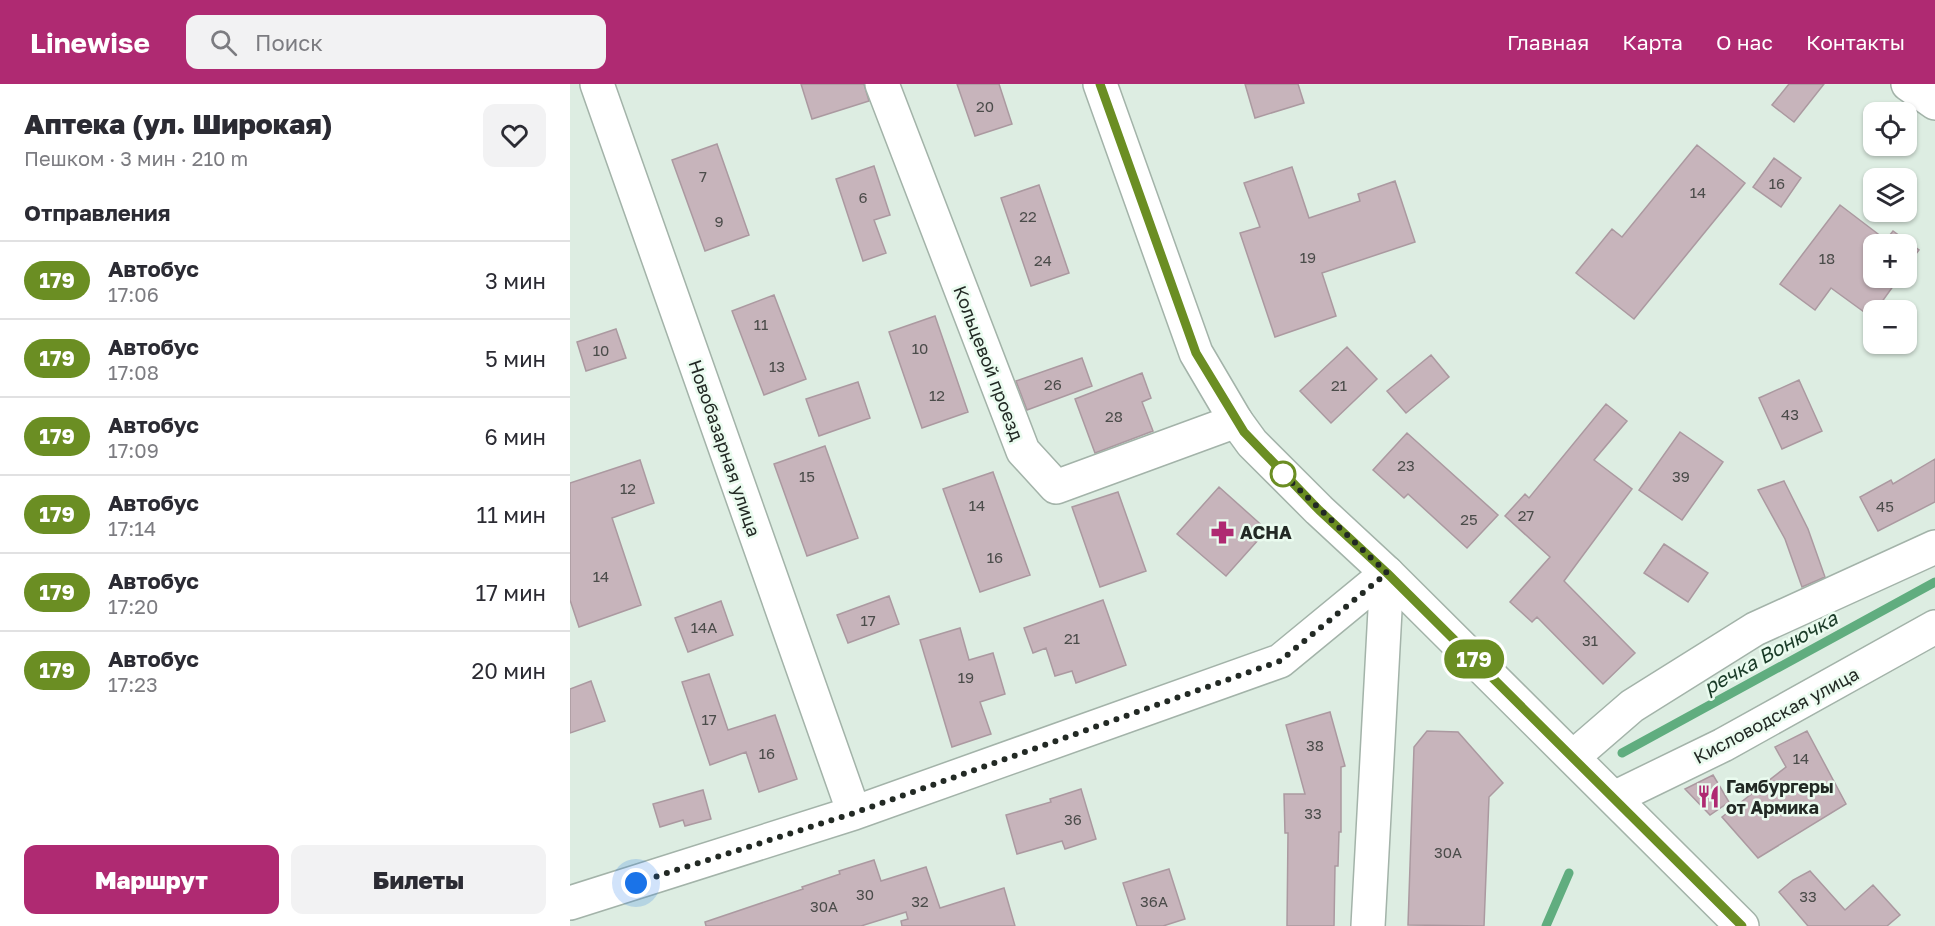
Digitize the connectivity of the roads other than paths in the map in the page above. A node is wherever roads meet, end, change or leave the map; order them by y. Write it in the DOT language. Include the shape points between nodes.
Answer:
graph roads {
  1 [pos="597,84"];
  2 [pos="882,84"];
  3 [pos="1100,84"];
  4 [pos="1908,84"];
  5 [pos="1935,103"];
  6 [pos="1236,421"];
  7 [pos="1935,547"];
  8 [pos="1387,573"];
  9 [pos="1935,627"];
  10 [pos="1573,757"];
  11 [pos="1614,798"];
  12 [pos="854,813"];
  13 [pos="570,903"];
  14 [pos="1368,926"];
  15 [pos="1742,926"];
  1 -- 12 [label="street, Новобазарная улица"];
  2 -- 6 [label="street, Кольцевой проезд" via="1023,451 1056,487"];
  3 -- 6 [label="street" via="1196,353"];
  4 -- 5 [label="street"];
  6 -- 8 [label="street" via="1319,510"];
  7 -- 10 [label="street" via="1755,629 1632,706"];
  8 -- 10 [label="street"];
  8 -- 12 [label="street" via="1280,661"];
  8 -- 14 [label="street"];
  9 -- 11 [label="street, Кисловодская улица" via="1723,745"];
  10 -- 11 [label="street"];
  11 -- 15 [label="street"];
  12 -- 13 [label="street"];
}
